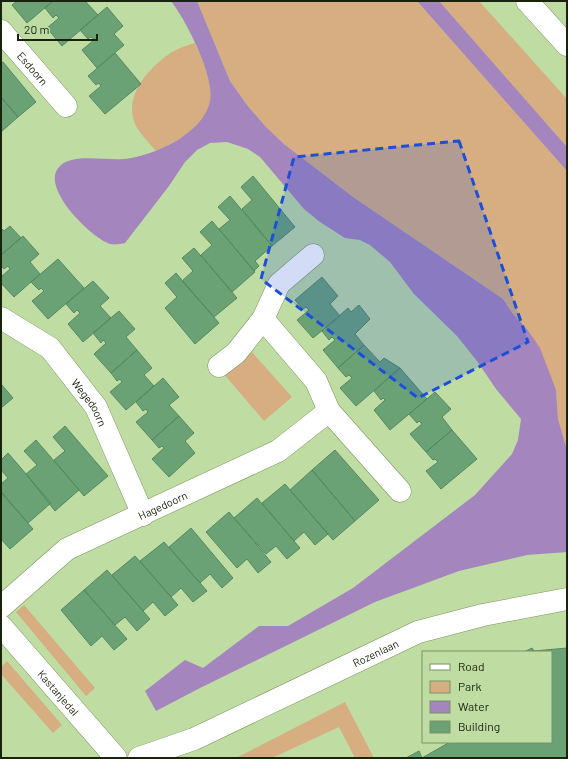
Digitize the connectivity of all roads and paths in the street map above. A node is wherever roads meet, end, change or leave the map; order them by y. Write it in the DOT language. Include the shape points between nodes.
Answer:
graph roads {
  1 [pos="527,1"];
  2 [pos="1,31"];
  3 [pos="567,45"];
  4 [pos="66,106"];
  5 [pos="313,255"];
  6 [pos="1,318"];
  7 [pos="263,319"];
  8 [pos="219,366"];
  9 [pos="329,411"];
  10 [pos="400,491"];
  11 [pos="143,514"];
  12 [pos="567,600"];
  13 [pos="1,607"];
  14 [pos="1,626"];
  15 [pos="194,739"];
  16 [pos="116,758"];
  17 [pos="139,758"];
  18 [pos="173,758"];
  1 -- 3 [label="main road"];
  2 -- 4 [label="main road, Esdoorn"];
  5 -- 7 [label="main road" via="279,284"];
  6 -- 11 [label="main road, Wegedoorn" via="50,348 96,407"];
  7 -- 8 [label="main road" via="236,353"];
  7 -- 9 [label="main road" via="316,381"];
  9 -- 10 [label="main road"];
  9 -- 11 [label="main road, Hagedoorn" via="278,451"];
  11 -- 13 [label="main road, Hagedoorn" via="67,550"];
  12 -- 15 [label="main road, Rozenlaan" via="482,615 418,632"];
  14 -- 16 [label="main road, Kastanjedal"];
  15 -- 17 [label="main road, Rozenlaan"];
  15 -- 18 [label="main road, Rozenlaan"];
}
